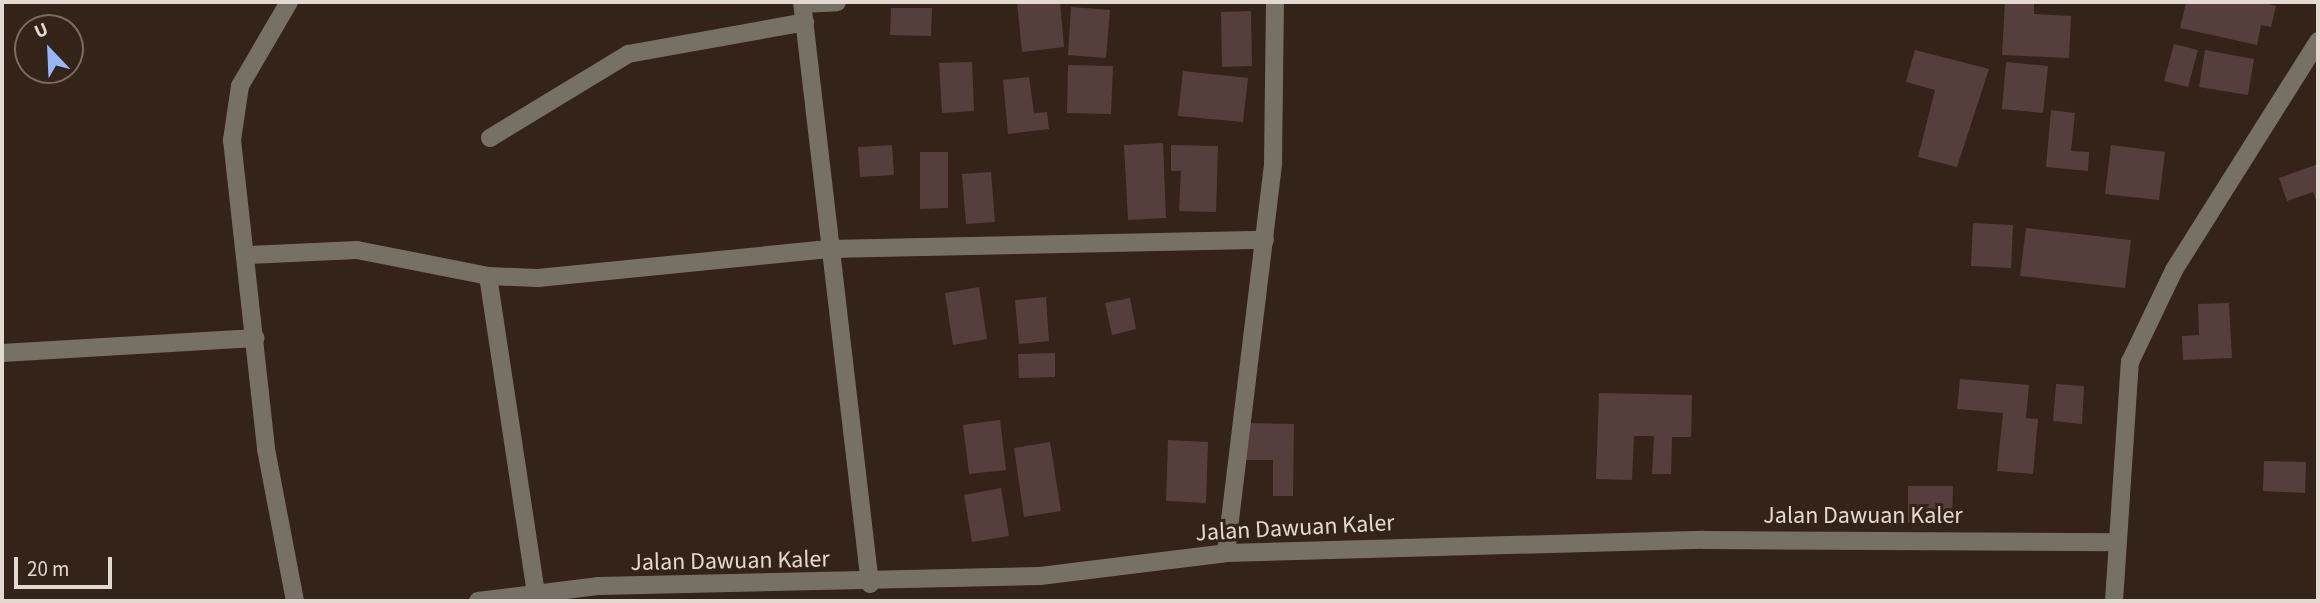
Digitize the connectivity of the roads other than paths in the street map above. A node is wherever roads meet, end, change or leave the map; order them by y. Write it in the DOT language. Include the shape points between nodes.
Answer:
graph roads {
  1 [pos="289,2"];
  2 [pos="838,2"];
  3 [pos="1275,2"];
  4 [pos="803,3"];
  5 [pos="805,22"];
  6 [pos="2318,41"];
  7 [pos="490,138"];
  8 [pos="1265,240"];
  9 [pos="829,249"];
  10 [pos="248,254"];
  11 [pos="488,276"];
  12 [pos="256,338"];
  13 [pos="2,353"];
  14 [pos="2117,542"];
  15 [pos="1226,553"];
  16 [pos="870,584"];
  17 [pos="536,594"];
  18 [pos="295,601"];
  19 [pos="478,601"];
  20 [pos="2114,601"];
  1 -- 10 [label="street" via="232,111"];
  2 -- 4 [label="street"];
  3 -- 8 [label="street"];
  4 -- 5 [label="street"];
  5 -- 7 [label="street" via="628,54"];
  5 -- 9 [label="street"];
  6 -- 14 [label="street" via="2174,270 2137,343 2124,393"];
  8 -- 9 [label="street"];
  8 -- 15 [label="street"];
  9 -- 11 [label="street" via="538,278"];
  9 -- 16 [label="street"];
  10 -- 11 [label="street" via="357,250"];
  10 -- 12 [label="street"];
  11 -- 17 [label="street"];
  12 -- 13 [label="street"];
  12 -- 18 [label="street" via="266,449"];
  14 -- 15 [label="street, Jalan Dawuan Kaler" via="1704,540"];
  14 -- 20 [label="street"];
  15 -- 16 [label="street, Jalan Dawuan Kaler" via="1040,576"];
  16 -- 17 [label="street, Jalan Dawuan Kaler" via="599,586"];
  17 -- 19 [label="street, Jalan Dawuan Kaler"];
}
